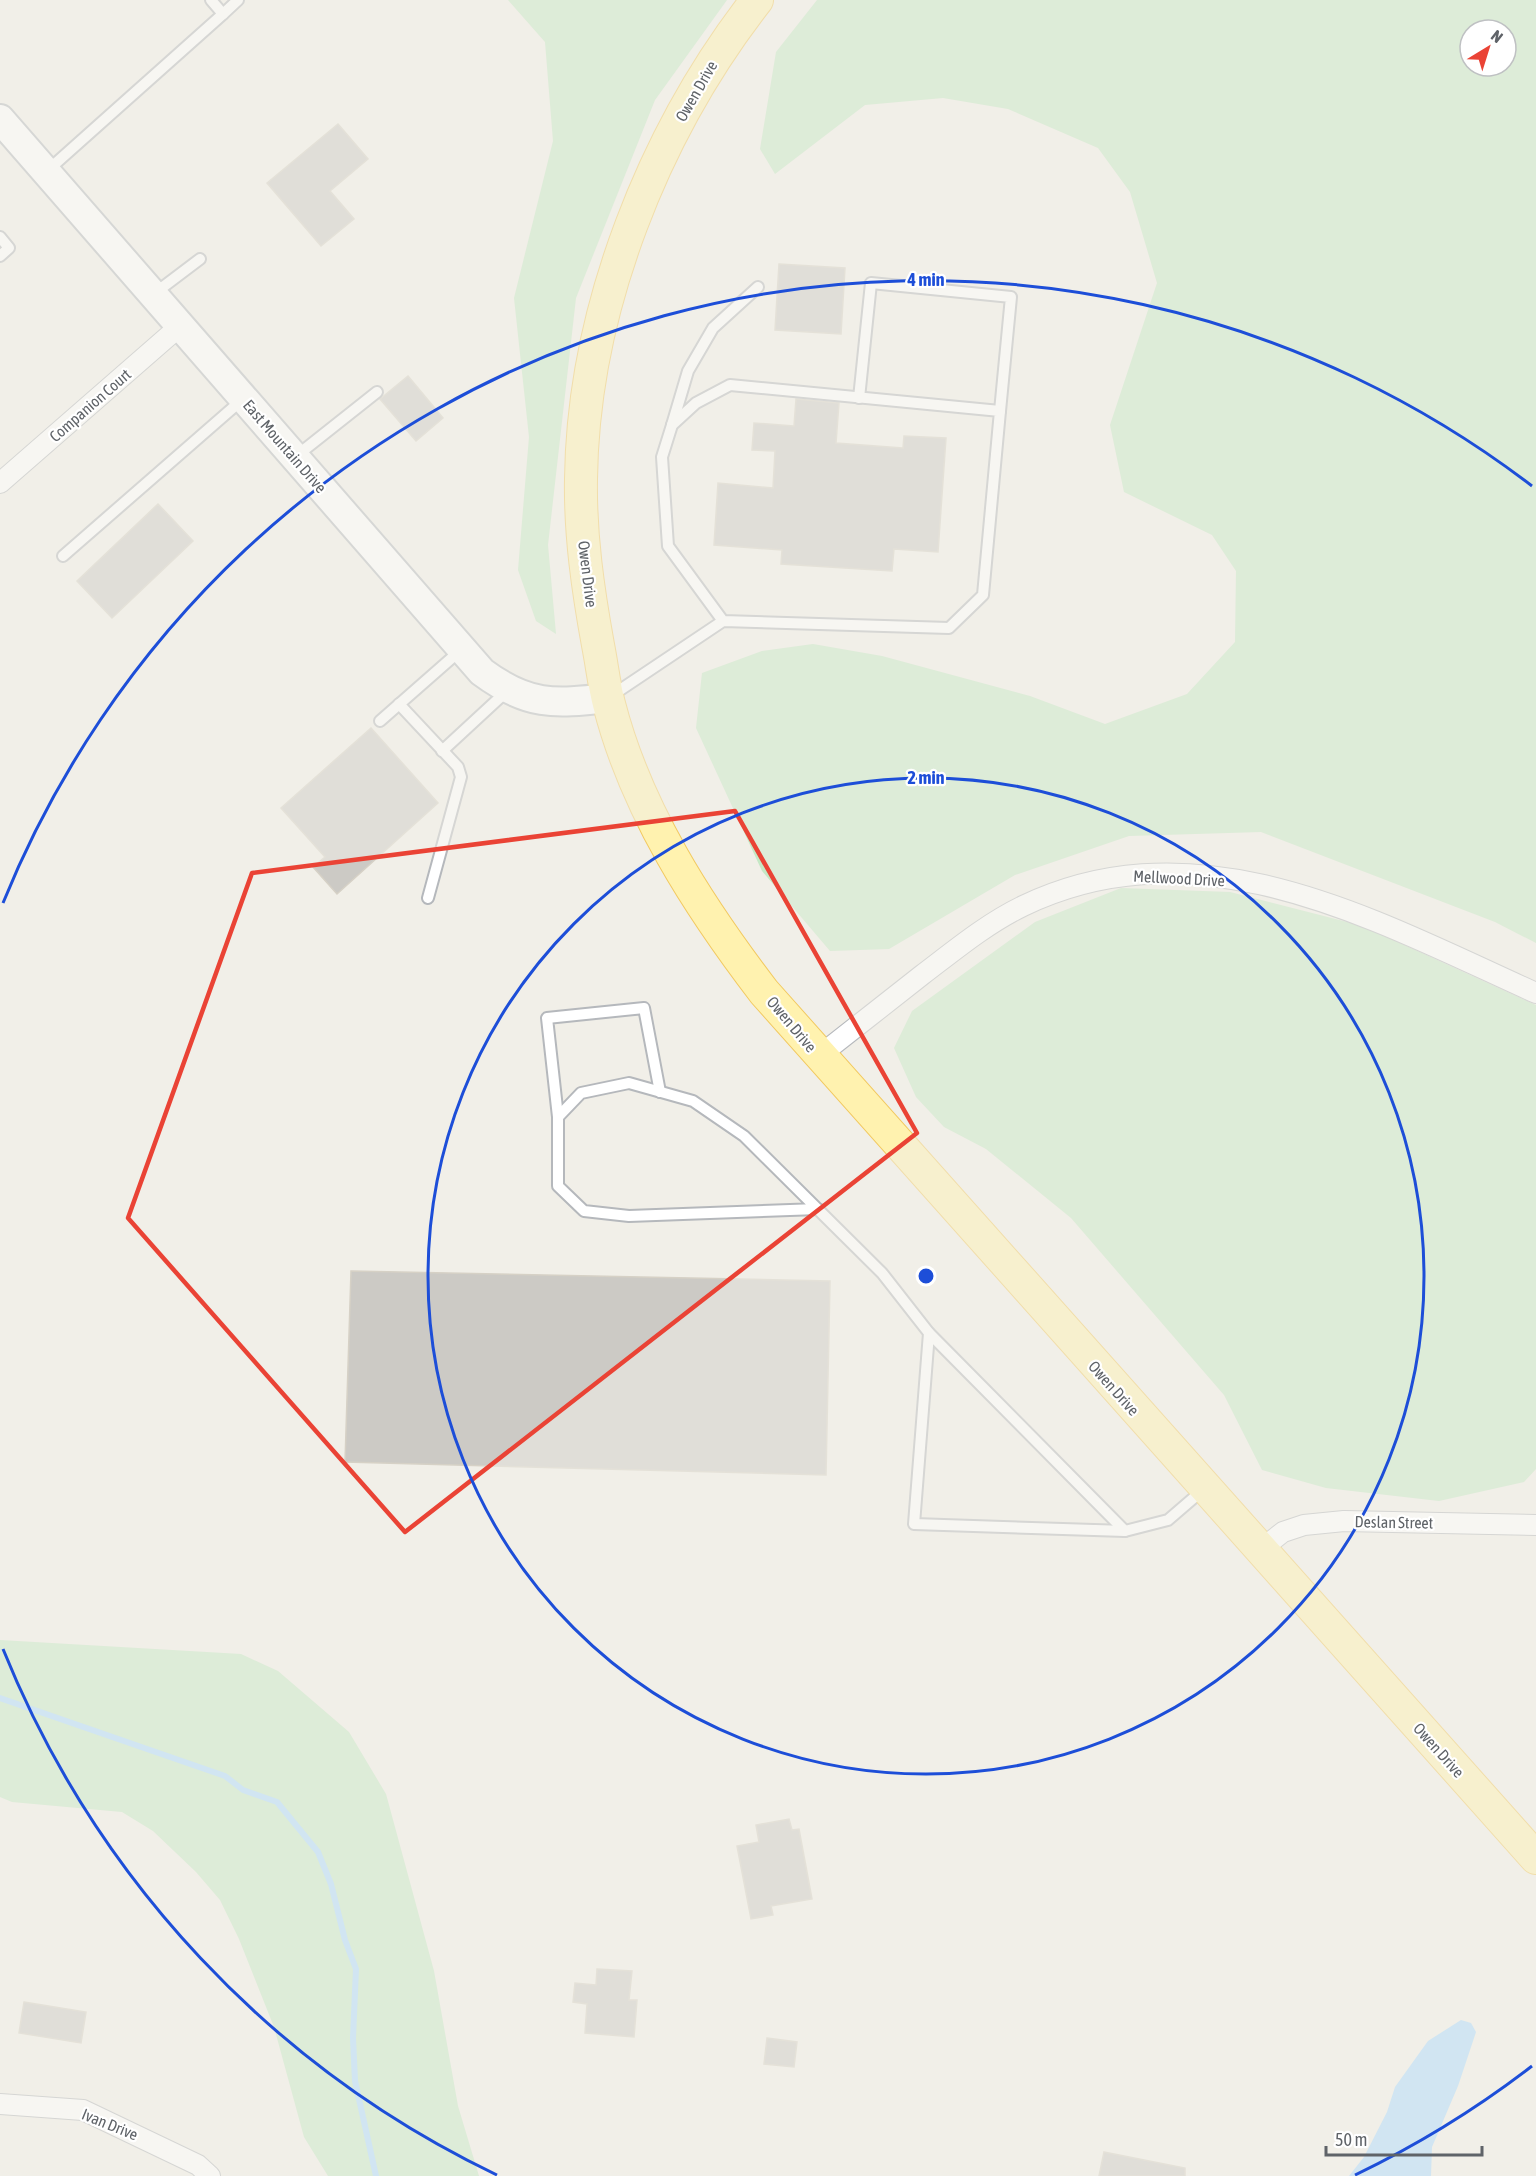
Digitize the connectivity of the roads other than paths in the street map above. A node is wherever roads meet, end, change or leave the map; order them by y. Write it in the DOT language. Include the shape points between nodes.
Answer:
graph roads {
  1 [pos="211,0"];
  2 [pos="238,0"];
  3 [pos="757,0"];
  4 [pos="223,14"];
  5 [pos="0,119"];
  6 [pos="46,172"];
  7 [pos="0,237"];
  8 [pos="0,256"];
  9 [pos="200,259"];
  10 [pos="758,287"];
  11 [pos="153,295"];
  12 [pos="180,326"];
  13 [pos="377,392"];
  14 [pos="243,398"];
  15 [pos="859,398"];
  16 [pos="999,411"];
  17 [pos="672,425"];
  18 [pos="294,458"];
  19 [pos="0,483"];
  20 [pos="63,556"];
  21 [pos="723,621"];
  22 [pos="462,649"];
  23 [pos="507,691"];
  24 [pos="608,698"];
  25 [pos="399,704"];
  26 [pos="380,721"];
  27 [pos="442,751"];
  28 [pos="428,898"];
  29 [pos="1536,993"];
  30 [pos="819,1056"];
  31 [pos="660,1092"];
  32 [pos="558,1117"];
  33 [pos="818,1209"];
  34 [pos="929,1333"];
  35 [pos="1204,1489"];
  36 [pos="1536,1525"];
  37 [pos="1125,1532"];
  38 [pos="1259,1551"];
  39 [pos="1536,1858"];
  40 [pos="0,2104"];
  41 [pos="210,2176"];
  1 -- 4 [label="lane"];
  2 -- 4 [label="lane"];
  3 -- 24 [label="main road, Owen Drive" via="708,68 662,153 638,206 606,305 586,418 581,478 588,590"];
  4 -- 6 [label="lane"];
  5 -- 6 [label="street, East Mountain Drive"];
  6 -- 11 [label="street, East Mountain Drive"];
  7 -- 8 [label="lane" via="9,248"];
  9 -- 11 [label="lane"];
  10 -- 17 [label="lane" via="712,328 688,371"];
  11 -- 12 [label="street, East Mountain Drive"];
  12 -- 14 [label="street, East Mountain Drive"];
  12 -- 19 [label="street, Companion Court"];
  13 -- 18 [label="lane"];
  14 -- 18 [label="street, East Mountain Drive"];
  14 -- 20 [label="lane"];
  15 -- 16 [label="lane"];
  15 -- 16 [label="lane" via="870,283 1011,297"];
  15 -- 17 [label="lane" via="730,386 696,403"];
  16 -- 21 [label="lane" via="983,595 949,628"];
  17 -- 21 [label="lane" via="662,457 668,546"];
  18 -- 22 [label="street, East Mountain Drive"];
  21 -- 24 [label="lane"];
  22 -- 23 [label="street, East Mountain Drive" via="482,672"];
  22 -- 25 [label="lane"];
  23 -- 24 [label="street, East Mountain Drive" via="525,698 564,703"];
  23 -- 27 [label="lane"];
  24 -- 30 [label="main road, Owen Drive" via="630,766 686,883 728,945"];
  25 -- 26 [label="lane"];
  25 -- 27 [label="lane"];
  27 -- 28 [label="lane" via="458,767 461,783"];
  29 -- 30 [label="street, Mellwood Drive" via="1343,907 1298,893 1195,875 1131,875 1077,885 991,924"];
  30 -- 35 [label="main road, Owen Drive"];
  31 -- 32 [label="lane" via="629,1083 581,1093"];
  31 -- 32 [label="lane" via="644,1008 547,1018"];
  31 -- 33 [label="lane" via="693,1101 744,1136"];
  32 -- 33 [label="lane" via="558,1185 584,1211 629,1216"];
  33 -- 34 [label="lane" via="882,1273"];
  34 -- 37 [label="lane"];
  34 -- 37 [label="lane" via="914,1524"];
  35 -- 37 [label="lane" via="1168,1520"];
  35 -- 38 [label="main road, Owen Drive"];
  36 -- 38 [label="street, Deslan Street" via="1344,1521 1304,1525 1283,1532"];
  38 -- 39 [label="main road, Owen Drive"];
  40 -- 41 [label="street, Ivan Drive" via="83,2110 198,2165"];
}
